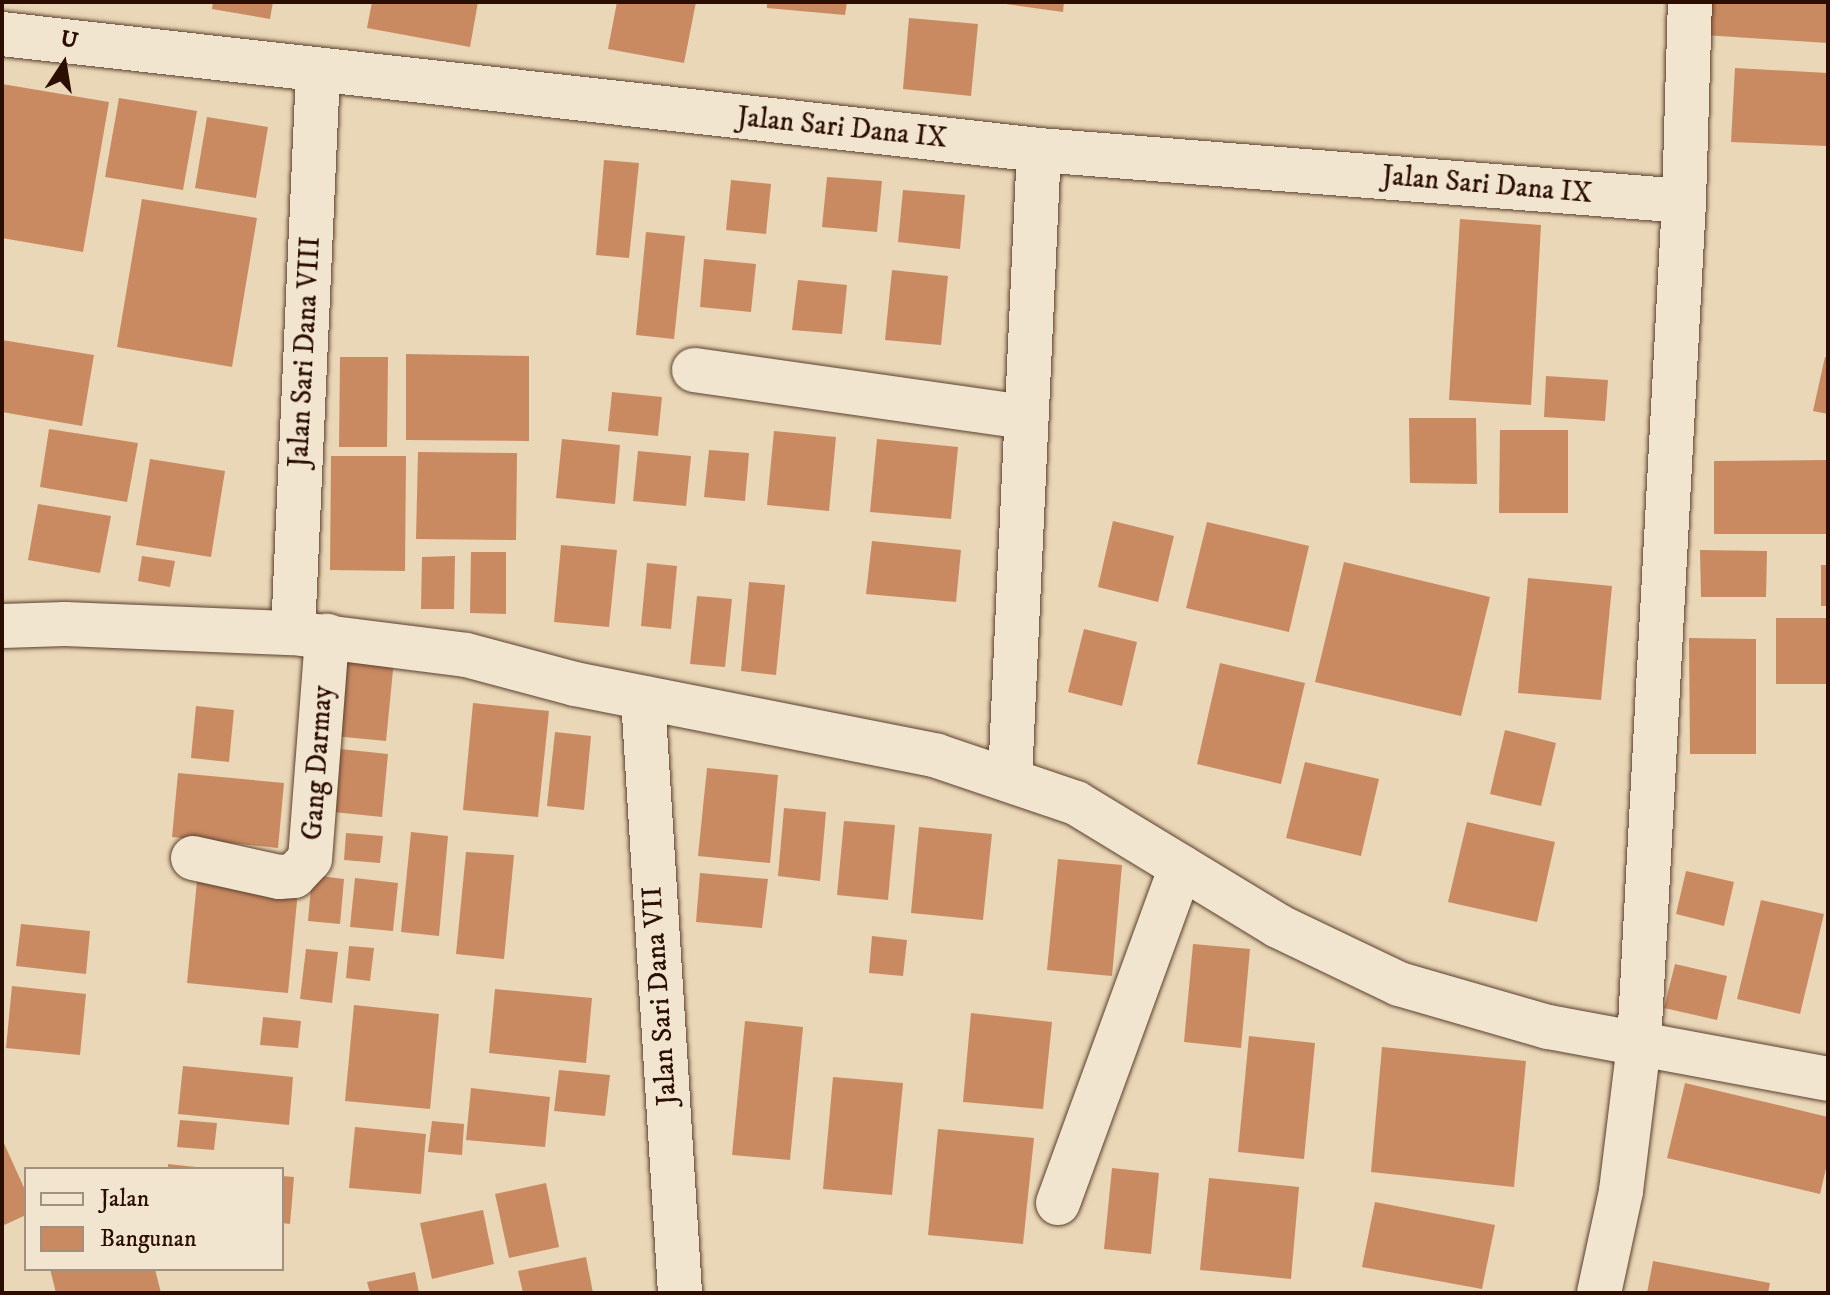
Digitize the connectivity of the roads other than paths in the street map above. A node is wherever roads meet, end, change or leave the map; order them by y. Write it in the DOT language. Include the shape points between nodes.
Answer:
graph roads {
  1 [pos="1690,2"];
  2 [pos="2,34"];
  3 [pos="318,71"];
  4 [pos="1039,150"];
  5 [pos="1684,201"];
  6 [pos="694,370"];
  7 [pos="1026,417"];
  8 [pos="2,626"];
  9 [pos="310,635"];
  10 [pos="643,698"];
  11 [pos="1010,778"];
  12 [pos="193,858"];
  13 [pos="1181,867"];
  14 [pos="1639,1044"];
  15 [pos="1828,1079"];
  16 [pos="1058,1203"];
  17 [pos="680,1293"];
  18 [pos="1599,1293"];
  1 -- 5 [label="street"];
  2 -- 3 [label="street, Jalan Sari Dana IX"];
  3 -- 4 [label="street, Jalan Sari Dana IX"];
  3 -- 9 [label="street, Jalan Sari Dana VIII"];
  4 -- 5 [label="street, Jalan Sari Dana IX"];
  4 -- 7 [label="street"];
  5 -- 14 [label="street"];
  6 -- 7 [label="street"];
  7 -- 11 [label="street"];
  8 -- 9 [label="street"];
  9 -- 10 [label="street" via="466,655"];
  9 -- 12 [label="street, Gang Darmay" via="310,859 294,876 279,877"];
  10 -- 11 [label="street" via="937,756"];
  10 -- 17 [label="street, Jalan Sari Dana VII"];
  11 -- 13 [label="street" via="1076,803"];
  13 -- 14 [label="street" via="1278,926 1399,984 1548,1027"];
  13 -- 16 [label="street"];
  14 -- 15 [label="street"];
  14 -- 18 [label="street" via="1621,1191"];
}
